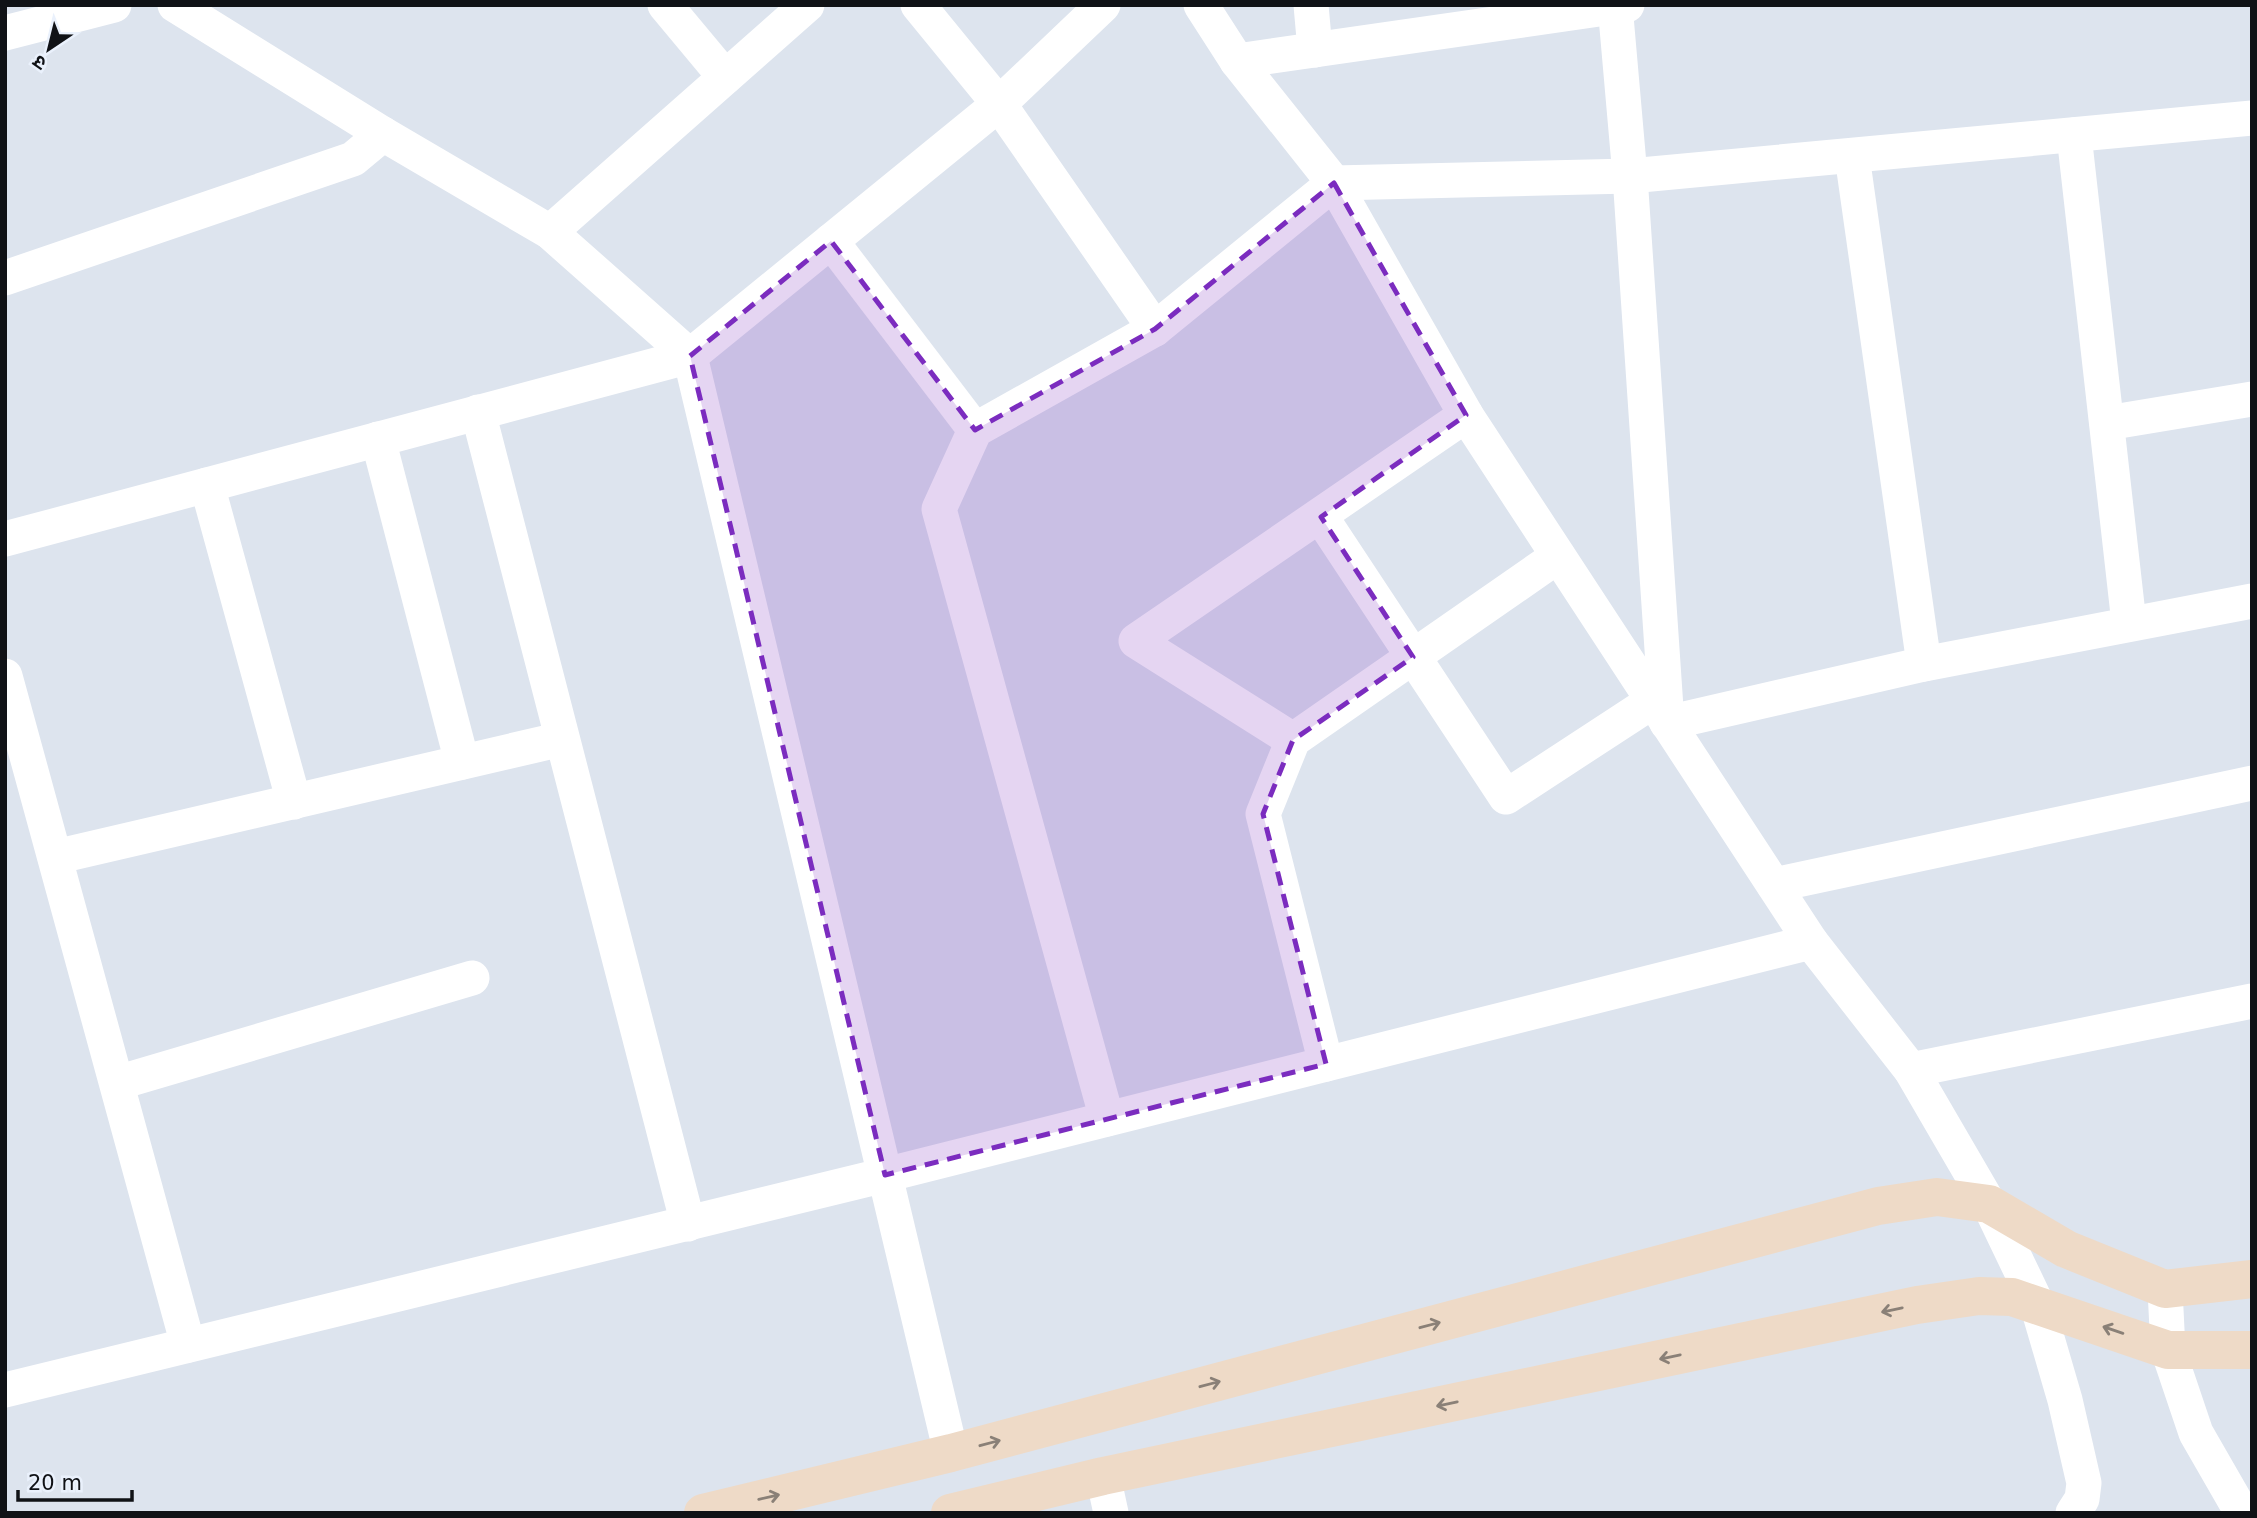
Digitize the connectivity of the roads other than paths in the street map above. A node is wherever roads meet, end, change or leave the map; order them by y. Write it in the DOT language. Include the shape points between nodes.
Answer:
graph roads {
  1 [pos="114,5"];
  2 [pos="175,5"];
  3 [pos="665,5"];
  4 [pos="807,5"];
  5 [pos="918,5"];
  6 [pos="1103,5"];
  7 [pos="1201,5"];
  8 [pos="1311,5"];
  9 [pos="1619,6"];
  10 [pos="1459,17"];
  11 [pos="5,33"];
  12 [pos="1315,50"];
  13 [pos="1237,61"];
  14 [pos="725,77"];
  15 [pos="999,104"];
  16 [pos="2252,118"];
  17 [pos="383,134"];
  18 [pos="2074,135"];
  19 [pos="1852,156"];
  20 [pos="1630,176"];
  21 [pos="1334,183"];
  22 [pos="550,232"];
  23 [pos="831,241"];
  24 [pos="5,278"];
  25 [pos="1155,329"];
  26 [pos="690,356"];
  27 [pos="2252,399"];
  28 [pos="478,412"];
  29 [pos="1466,415"];
  30 [pos="2107,423"];
  31 [pos="975,430"];
  32 [pos="378,439"];
  33 [pos="207,485"];
  34 [pos="1321,517"];
  35 [pos="5,539"];
  36 [pos="1558,556"];
  37 [pos="2252,601"];
  38 [pos="2129,623"];
  39 [pos="1413,657"];
  40 [pos="1924,664"];
  41 [pos="5,676"];
  42 [pos="1660,712"];
  43 [pos="562,739"];
  44 [pos="1293,740"];
  45 [pos="463,762"];
  46 [pos="2252,783"];
  47 [pos="294,802"];
  48 [pos="55,857"];
  49 [pos="1774,885"];
  50 [pos="1811,942"];
  51 [pos="472,978"];
  52 [pos="2252,1001"];
  53 [pos="1326,1064"];
  54 [pos="1911,1070"];
  55 [pos="117,1083"];
  56 [pos="1107,1119"];
  57 [pos="885,1175"];
  58 [pos="1990,1204"];
  59 [pos="688,1223"];
  60 [pos="2252,1279"];
  61 [pos="2165,1289"];
  62 [pos="2037,1304"];
  63 [pos="188,1345"];
  64 [pos="2168,1350"];
  65 [pos="2252,1350"];
  66 [pos="5,1390"];
  67 [pos="951,1453"];
  68 [pos="1103,1476"];
  69 [pos="959,1511"];
  70 [pos="703,1513"];
  71 [pos="1111,1513"];
  72 [pos="2073,1513"];
  73 [pos="2242,1513"];
  1 -- 11 [label="street"];
  2 -- 17 [label="street"];
  3 -- 14 [label="street"];
  4 -- 14 [label="street"];
  5 -- 15 [label="street"];
  6 -- 15 [label="street"];
  7 -- 13 [label="street"];
  8 -- 12 [label="street"];
  9 -- 10 [label="street"];
  9 -- 20 [label="street"];
  10 -- 12 [label="street"];
  12 -- 13 [label="street"];
  13 -- 21 [label="street"];
  14 -- 22 [label="street"];
  15 -- 23 [label="street"];
  15 -- 25 [label="street"];
  16 -- 18 [label="street"];
  17 -- 22 [label="street"];
  17 -- 24 [label="street" via="353,159"];
  18 -- 19 [label="street"];
  18 -- 30 [label="street"];
  19 -- 20 [label="street"];
  19 -- 40 [label="street"];
  20 -- 21 [label="street"];
  20 -- 42 [label="street"];
  21 -- 25 [label="street"];
  21 -- 29 [label="street"];
  22 -- 26 [label="street"];
  23 -- 26 [label="street"];
  23 -- 31 [label="street"];
  25 -- 31 [label="street"];
  26 -- 28 [label="street"];
  26 -- 57 [label="street"];
  27 -- 30 [label="street"];
  28 -- 32 [label="street"];
  28 -- 43 [label="street"];
  29 -- 34 [label="street"];
  29 -- 36 [label="street"];
  30 -- 38 [label="street"];
  31 -- 56 [label="street" via="939,509"];
  32 -- 33 [label="street"];
  32 -- 45 [label="street"];
  33 -- 35 [label="street"];
  33 -- 47 [label="street"];
  34 -- 39 [label="street"];
  34 -- 44 [label="street" via="1136,641"];
  36 -- 39 [label="street"];
  36 -- 42 [label="street"];
  37 -- 38 [label="street"];
  38 -- 40 [label="street"];
  39 -- 42 [label="street" via="1506,797"];
  39 -- 44 [label="street"];
  40 -- 42 [label="street"];
  41 -- 48 [label="street"];
  42 -- 49 [label="street"];
  43 -- 45 [label="street"];
  43 -- 59 [label="street"];
  44 -- 53 [label="street" via="1263,814"];
  45 -- 47 [label="street"];
  46 -- 49 [label="street"];
  47 -- 48 [label="street"];
  48 -- 55 [label="street"];
  49 -- 50 [label="street"];
  50 -- 53 [label="street"];
  50 -- 54 [label="street"];
  51 -- 55 [label="street"];
  52 -- 54 [label="street"];
  53 -- 56 [label="street"];
  54 -- 58 [label="street"];
  55 -- 63 [label="street"];
  56 -- 57 [label="street"];
  57 -- 59 [label="street"];
  57 -- 67 [label="street"];
  58 -- 61 [label="street" via="2066,1249"];
  58 -- 62 [label="street"];
  67 -- 58 [label="street, one-way" via="1878,1206 1937,1197"];
  59 -- 63 [label="street"];
  60 -- 61 [label="street"];
  61 -- 64 [label="street"];
  64 -- 62 [label="street, one-way"];
  62 -- 68 [label="street, one-way" via="2012,1297 1979,1296 1917,1305"];
  62 -- 72 [label="street" via="2084,1483 2082,1499"];
  63 -- 66 [label="street"];
  64 -- 65 [label="street"];
  64 -- 73 [label="street" via="2196,1433"];
  67 -- 69 [label="street"];
  70 -- 67 [label="street, one-way"];
  68 -- 69 [label="street"];
  68 -- 71 [label="street"];
}
